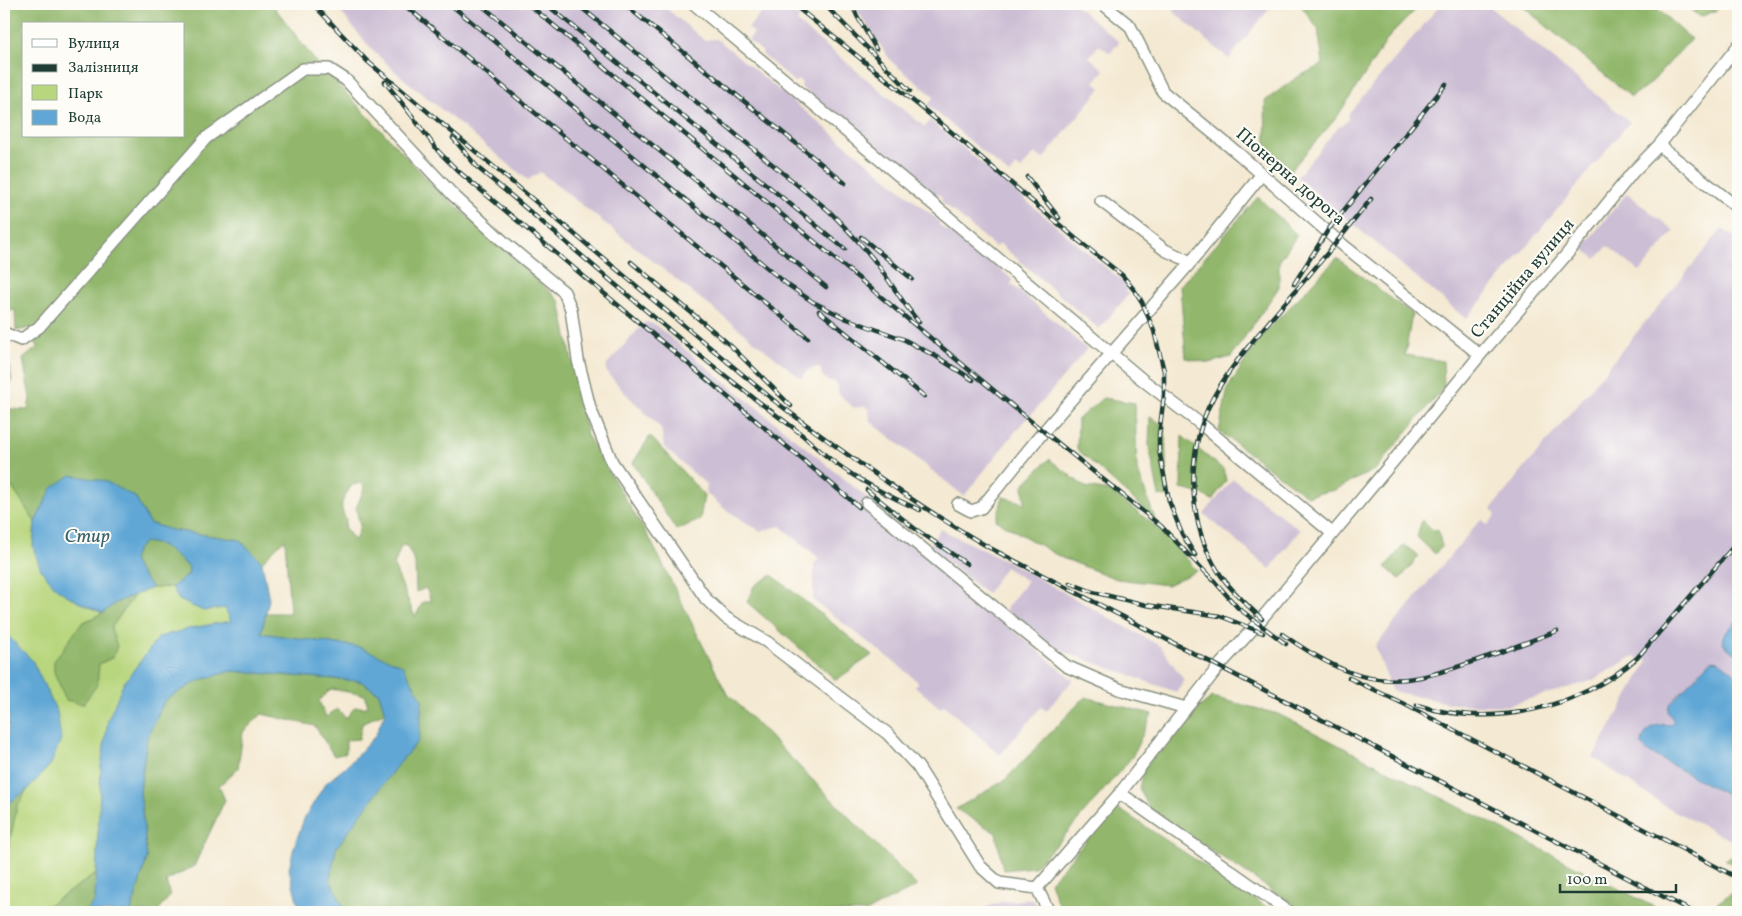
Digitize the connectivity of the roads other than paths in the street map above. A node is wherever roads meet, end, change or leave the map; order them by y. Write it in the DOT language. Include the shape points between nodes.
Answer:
graph roads {
  1 [pos="694,4"];
  2 [pos="1103,4"];
  3 [pos="1738,46"];
  4 [pos="1660,144"];
  5 [pos="1262,174"];
  6 [pos="1101,201"];
  7 [pos="1738,208"];
  8 [pos="1191,262"];
  9 [pos="4,333"];
  10 [pos="1112,354"];
  11 [pos="1480,356"];
  12 [pos="868,503"];
  13 [pos="958,504"];
  14 [pos="1332,533"];
  15 [pos="1186,708"];
  16 [pos="1120,792"];
  17 [pos="1037,888"];
  18 [pos="1049,912"];
  19 [pos="1289,912"];
  1 -- 10 [label="street"];
  2 -- 5 [label="street, Піонерна дорога" via="1130,26 1163,92"];
  3 -- 4 [label="street, Станційна вулиця"];
  4 -- 7 [label="street"];
  4 -- 11 [label="street, Станційна вулиця" via="1632,173"];
  5 -- 8 [label="street"];
  5 -- 11 [label="street, Піонерна дорога"];
  6 -- 8 [label="street" via="1165,250"];
  8 -- 10 [label="street"];
  9 -- 17 [label="street" via="21,340 39,327 206,138 303,68 329,69 346,80 453,195 564,292 571,309 578,360 590,408 612,462 706,599 726,618 767,642 888,734 918,767 980,866 999,883"];
  10 -- 13 [label="street" via="981,508 971,511"];
  10 -- 14 [label="street"];
  11 -- 14 [label="street, Станційна вулиця"];
  12 -- 15 [label="street" via="1066,666 1119,689"];
  14 -- 15 [label="street, Станційна вулиця"];
  15 -- 16 [label="street, Станційна вулиця"];
  16 -- 17 [label="street, Станційна вулиця"];
  16 -- 19 [label="street"];
  17 -- 18 [label="street"];
}
